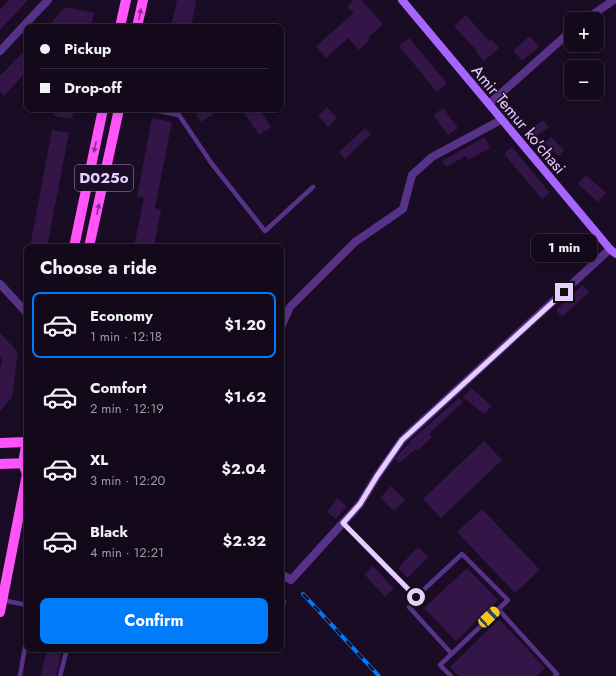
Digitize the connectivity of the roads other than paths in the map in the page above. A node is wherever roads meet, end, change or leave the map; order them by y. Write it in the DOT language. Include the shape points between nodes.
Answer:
graph roads {
  1 [pos="48,0"];
  2 [pos="126,0"];
  3 [pos="143,0"];
  4 [pos="402,0"];
  5 [pos="614,0"];
  6 [pos="596,12"];
  7 [pos="25,24"];
  8 [pos="121,24"];
  9 [pos="138,24"];
  10 [pos="24,26"];
  11 [pos="564,37"];
  12 [pos="0,51"];
  13 [pos="489,104"];
  14 [pos="102,112"];
  15 [pos="118,112"];
  16 [pos="164,112"];
  17 [pos="501,120"];
  18 [pos="312,187"];
  19 [pos="75,244"];
  20 [pos="90,244"];
  21 [pos="614,249"];
  22 [pos="0,284"];
  23 [pos="24,310"];
  24 [pos="284,320"];
  25 [pos="24,442"];
  26 [pos="0,443"];
  27 [pos="24,463"];
  28 [pos="0,464"];
  29 [pos="24,497"];
  30 [pos="343,523"];
  31 [pos="284,576"];
  32 [pos="416,597"];
  33 [pos="2,600"];
  34 [pos="24,604"];
  35 [pos="498,609"];
  36 [pos="0,612"];
  37 [pos="24,652"];
  38 [pos="66,652"];
  39 [pos="451,652"];
  40 [pos="20,676"];
  41 [pos="60,676"];
  42 [pos="451,676"];
  43 [pos="555,676"];
  1 -- 7 [label="street"];
  2 -- 8 [label="main road"];
  9 -- 3 [label="main road, one-way"];
  4 -- 13 [label="main road, Amir Temur ko'chasi"];
  5 -- 6 [label="street"];
  10 -- 12 [label="street"];
  11 -- 13 [label="street"];
  13 -- 17 [label="main road, Amir Temur ko'chasi"];
  14 -- 19 [label="main road, D025o, one-way"];
  20 -- 15 [label="main road, D025o, one-way"];
  16 -- 18 [label="lane" via="179,115 212,164 264,231"];
  17 -- 21 [label="main road, Amir Temur ko'chasi"];
  17 -- 24 [label="street" via="432,157 412,174 403,209 355,242 290,307"];
  21 -- 30 [label="street" via="402,440 360,504"];
  22 -- 23 [label="street"];
  25 -- 26 [label="main road"];
  27 -- 28 [label="main road"];
  29 -- 33 [label="main road"];
  30 -- 31 [label="street" via="291,580"];
  30 -- 32 [label="lane"];
  32 -- 35 [label="lane" via="462,554 508,600"];
  32 -- 39 [label="lane" via="409,607"];
  33 -- 34 [label="lane"];
  33 -- 36 [label="main road"];
  35 -- 39 [label="lane"];
  35 -- 43 [label="lane" via="557,674"];
  37 -- 40 [label="lane"];
  38 -- 41 [label="lane"];
  39 -- 42 [label="lane" via="440,665"];
}
